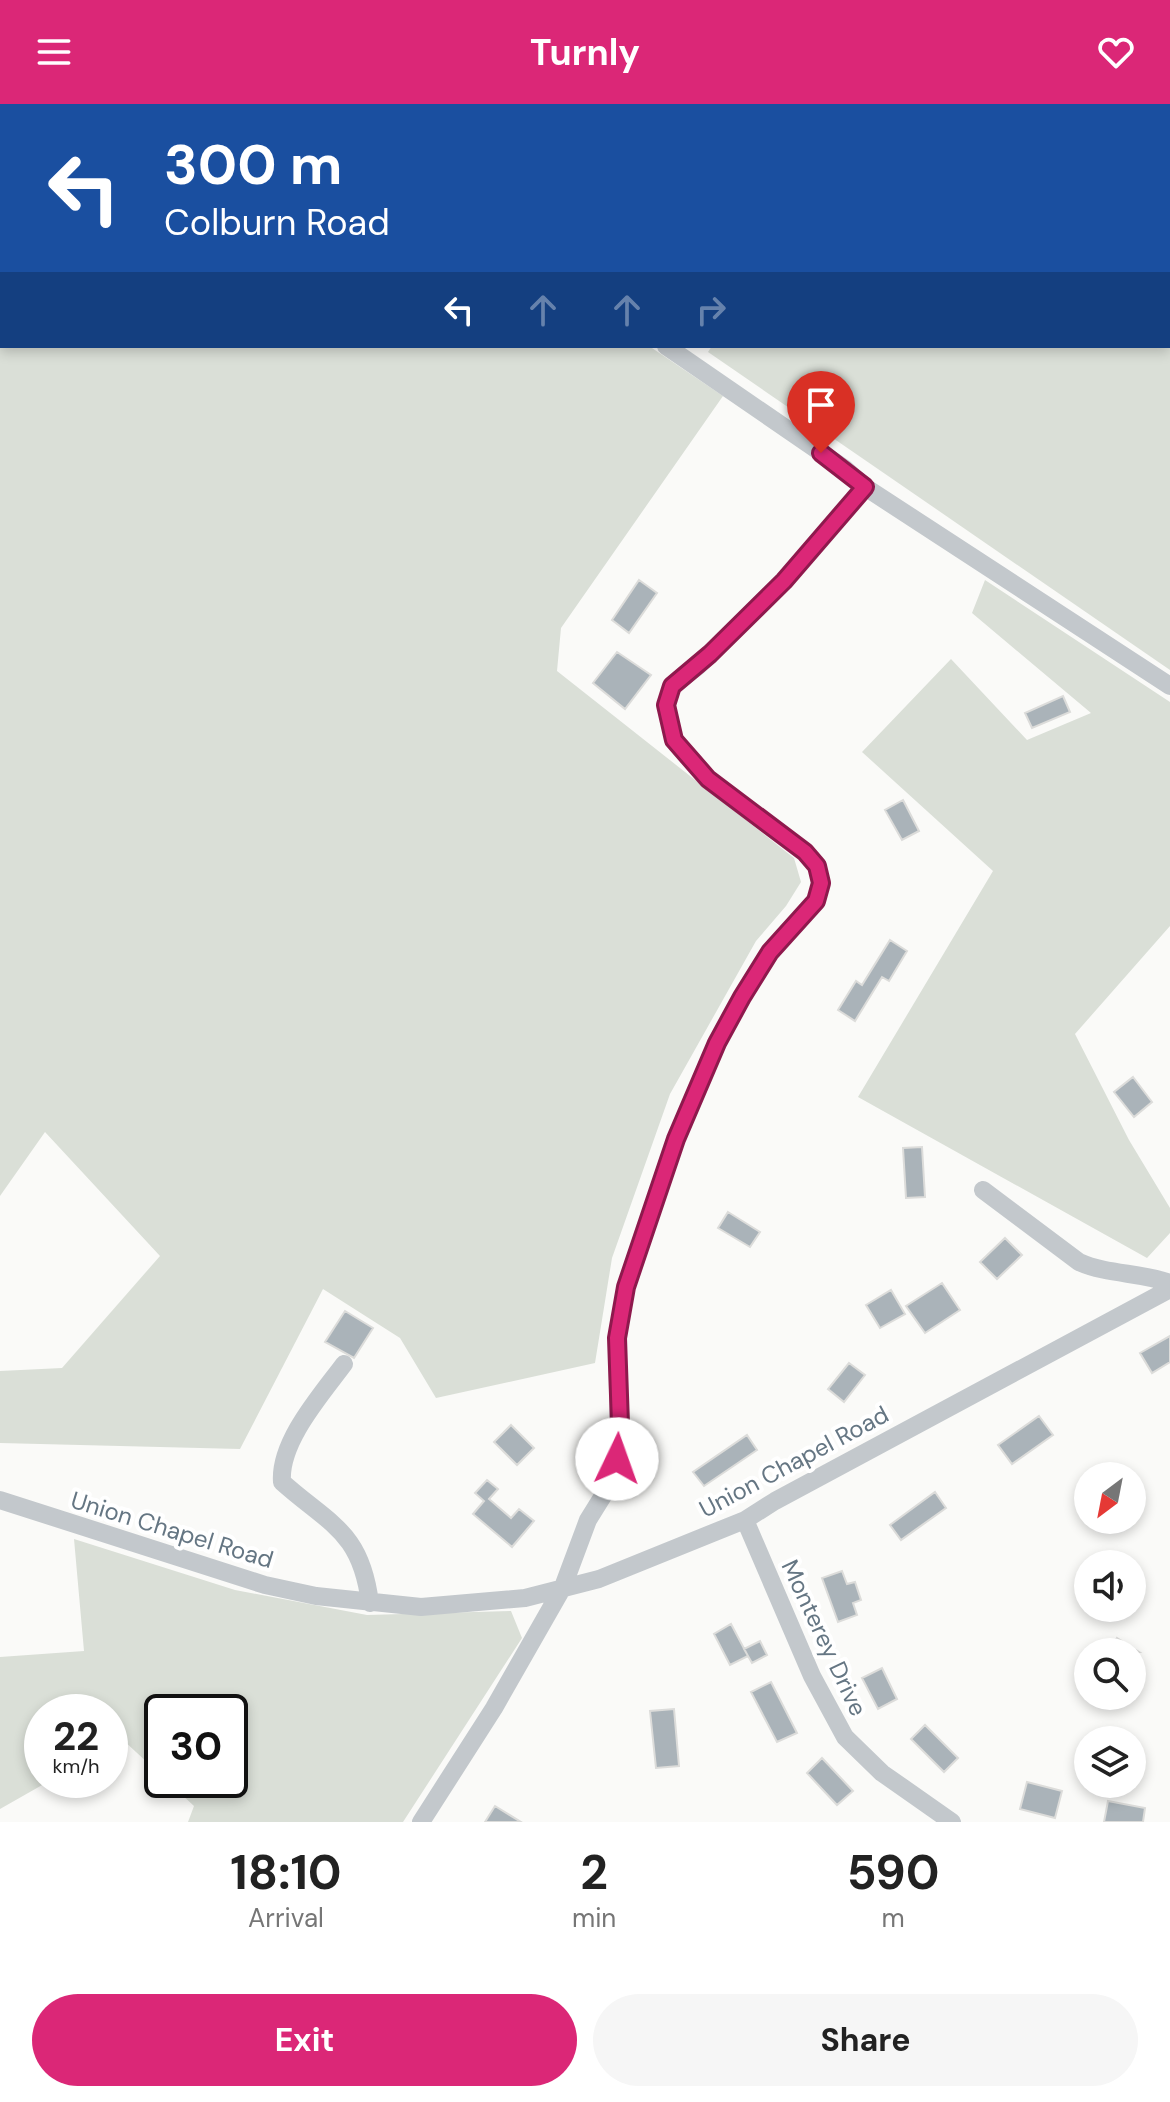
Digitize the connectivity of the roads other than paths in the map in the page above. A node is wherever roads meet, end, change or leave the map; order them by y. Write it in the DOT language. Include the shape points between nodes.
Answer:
graph roads {
  1 [pos="669,348"];
  2 [pos="865,487"];
  3 [pos="1170,686"];
  4 [pos="983,1190"];
  5 [pos="1170,1283"];
  6 [pos="1170,1289"];
  7 [pos="344,1364"];
  8 [pos="0,1500"];
  9 [pos="745,1520"];
  10 [pos="563,1587"];
  11 [pos="370,1603"];
  12 [pos="421,1822"];
  13 [pos="952,1822"];
  1 -- 2 [label="street"];
  2 -- 3 [label="street"];
  2 -- 10 [label="street" via="784,581 672,686 666,705 674,740 708,779 799,846 817,866 821,883 816,901 770,952 742,997 676,1139 626,1287 617,1338 617,1459"];
  4 -- 5 [label="street" via="1079,1262"];
  6 -- 9 [label="street, Union Chapel Road"];
  7 -- 11 [label="street" via="293,1439 283,1460 282,1482 347,1539 364,1567"];
  8 -- 11 [label="street, Union Chapel Road" via="265,1585"];
  9 -- 10 [label="street, Union Chapel Road" via="648,1561"];
  9 -- 13 [label="street, Monterey Drive" via="812,1676 845,1737 882,1773"];
  10 -- 11 [label="street, Union Chapel Road" via="525,1598 457,1606"];
  10 -- 12 [label="street"];
}
